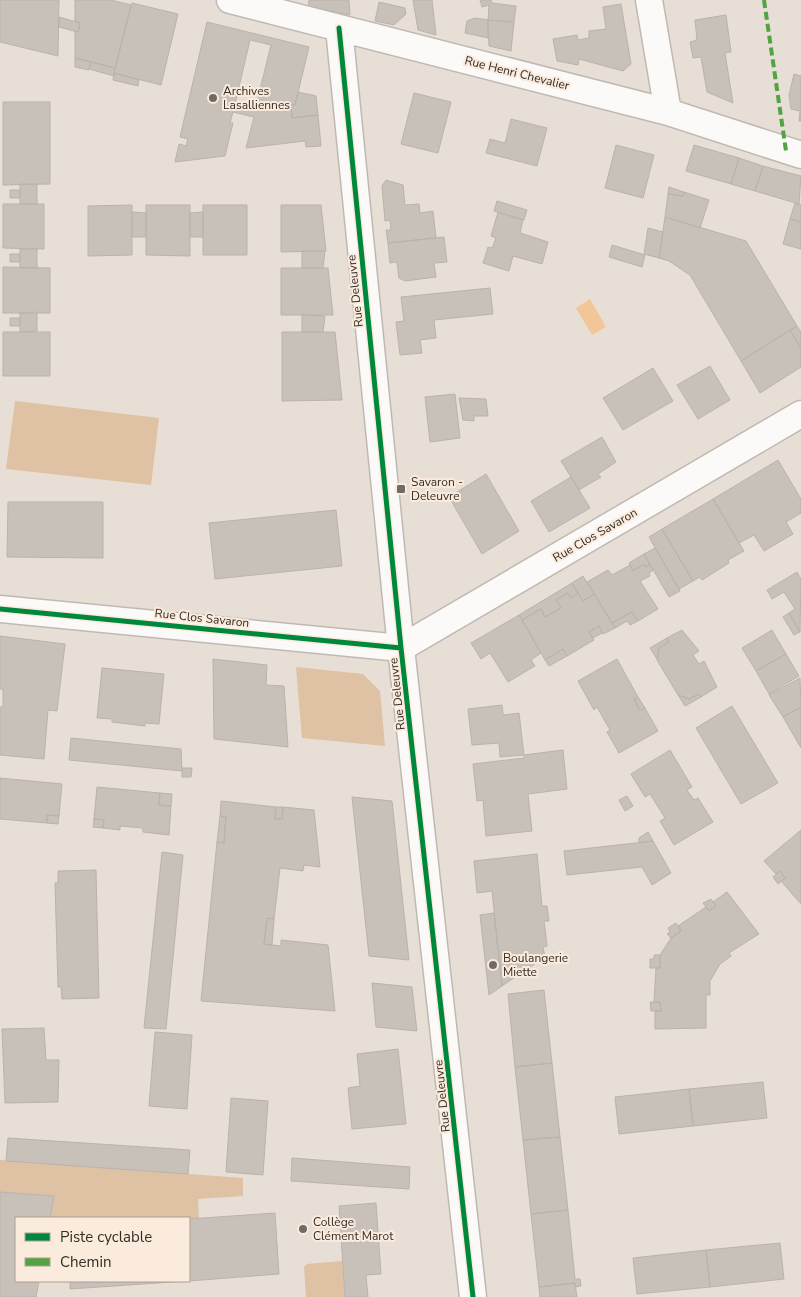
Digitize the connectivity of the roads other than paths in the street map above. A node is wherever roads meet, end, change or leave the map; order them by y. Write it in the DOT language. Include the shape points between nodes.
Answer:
graph roads {
  1 [pos="230,0"];
  2 [pos="649,0"];
  3 [pos="339,28"];
  4 [pos="668,112"];
  5 [pos="801,155"];
  6 [pos="801,414"];
  7 [pos="0,609"];
  8 [pos="402,648"];
  9 [pos="473,1297"];
  1 -- 3 [label="street, Rue Henri Chevalier"];
  2 -- 4 [label="street"];
  3 -- 4 [label="street, Rue Henri Chevalier"];
  3 -- 8 [label="street, Rue Deleuvre"];
  4 -- 5 [label="street, Rue Henri Chevalier"];
  6 -- 8 [label="street, Rue Clos Savaron"];
  7 -- 8 [label="street, Rue Clos Savaron"];
  8 -- 9 [label="street, Rue Deleuvre"];
}
